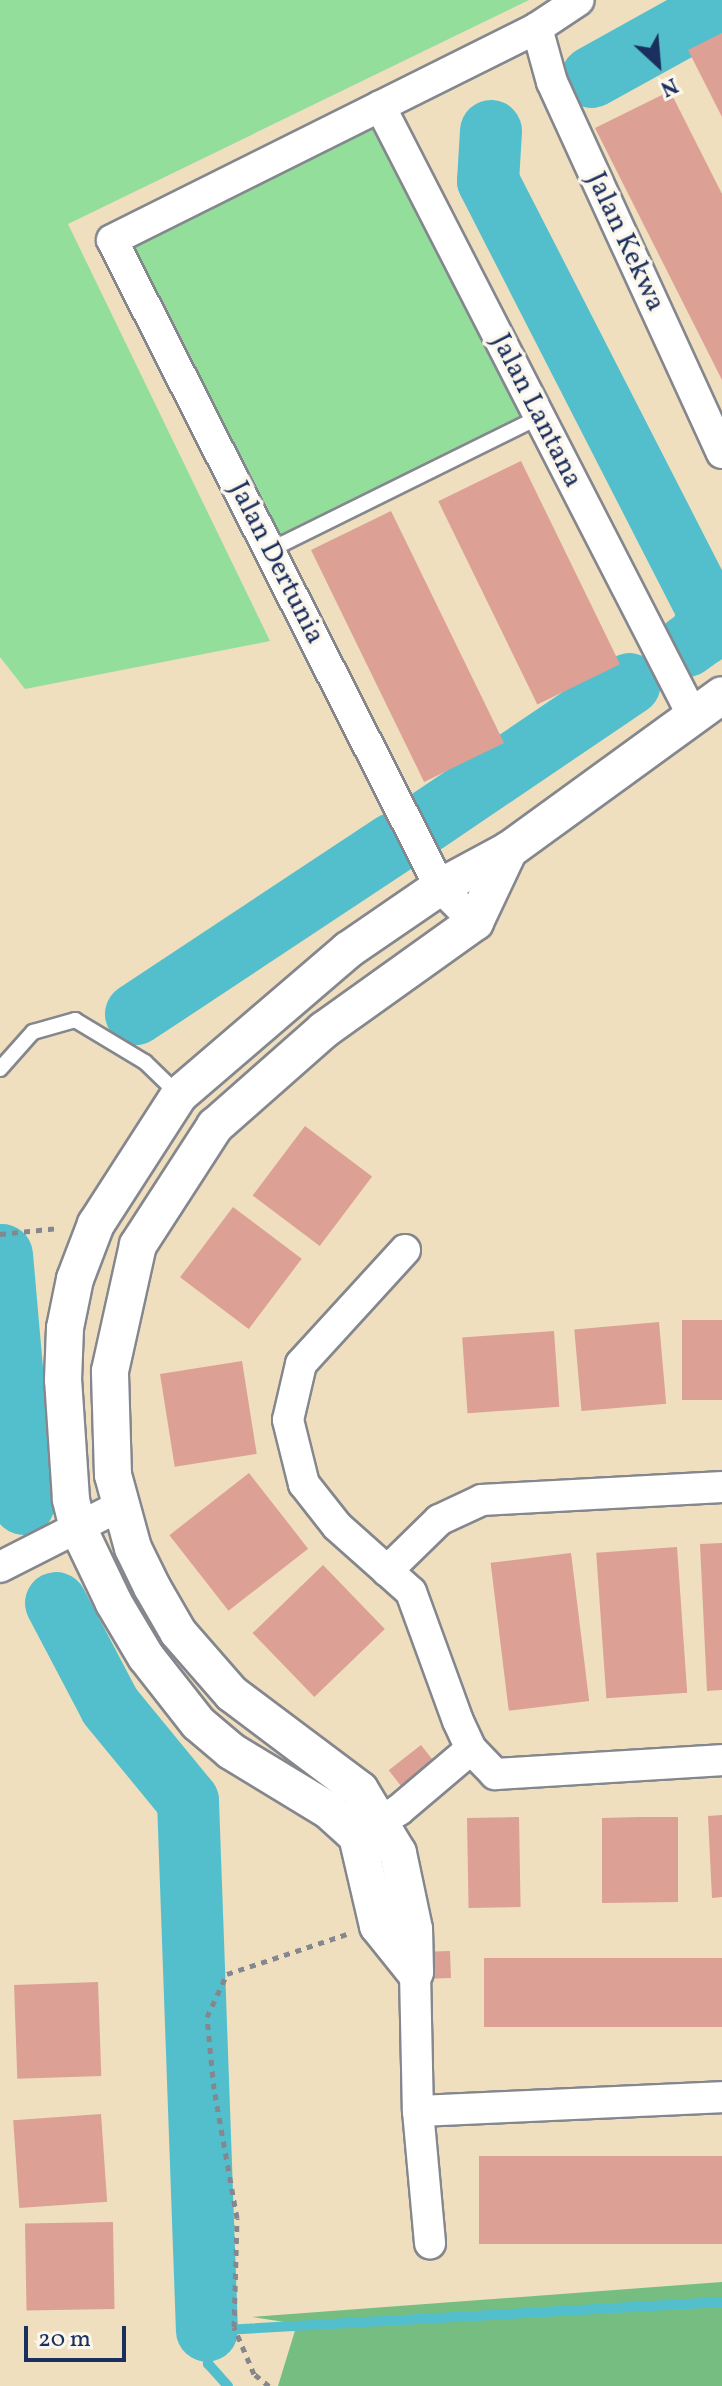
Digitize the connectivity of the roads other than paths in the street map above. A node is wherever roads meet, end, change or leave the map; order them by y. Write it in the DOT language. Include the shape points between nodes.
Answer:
graph roads {
  1 [pos="579,0"];
  2 [pos="537,28"];
  3 [pos="380,106"];
  4 [pos="539,417"];
  5 [pos="722,453"];
  6 [pos="270,550"];
  7 [pos="722,695"];
  8 [pos="693,716"];
  9 [pos="509,850"];
  10 [pos="440,887"];
  11 [pos="475,922"];
  12 [pos="0,1069"];
  13 [pos="179,1095"];
  14 [pos="215,1126"];
  15 [pos="405,1250"];
  16 [pos="722,1487"];
  17 [pos="122,1505"];
  18 [pos="78,1528"];
  19 [pos="0,1567"];
  20 [pos="387,1571"];
  21 [pos="471,1749"];
  22 [pos="722,1760"];
  23 [pos="369,1829"];
  24 [pos="415,1972"];
  25 [pos="722,2097"];
  26 [pos="418,2111"];
  27 [pos="430,2243"];
  1 -- 2 [label="street"];
  2 -- 3 [label="street"];
  2 -- 5 [label="street, Jalan Kekwa" via="552,82"];
  3 -- 4 [label="street, Jalan Lantana"];
  3 -- 6 [label="street, Jalan Dertunia" via="112,240"];
  4 -- 6 [label="lane"];
  4 -- 8 [label="street, Jalan Lantana"];
  6 -- 10 [label="street, Jalan Dertunia"];
  7 -- 8 [label="street"];
  8 -- 9 [label="street"];
  9 -- 10 [label="street"];
  9 -- 11 [label="street"];
  10 -- 11 [label="street, Jalan Dertunia"];
  10 -- 13 [label="street" via="304,984"];
  11 -- 14 [label="street" via="324,1030"];
  12 -- 13 [label="lane" via="33,1032 75,1020 145,1062"];
  13 -- 14 [label="street"];
  13 -- 18 [label="street" via="96,1224 75,1279 65,1328 68,1463"];
  14 -- 17 [label="street" via="138,1245 125,1289 110,1371 113,1475"];
  15 -- 20 [label="street" via="301,1364 288,1420 304,1484 337,1526"];
  16 -- 20 [label="street" via="482,1500 439,1520"];
  17 -- 18 [label="street"];
  17 -- 23 [label="street" via="152,1587 187,1643 232,1694 341,1772"];
  18 -- 19 [label="street"];
  18 -- 23 [label="street" via="146,1657 198,1723 231,1751"];
  20 -- 21 [label="street" via="417,1607"];
  21 -- 22 [label="street" via="495,1774"];
  21 -- 23 [label="street"];
  23 -- 24 [label="street" via="378,1926"];
  23 -- 24 [label="street" via="398,1853 414,1929"];
  24 -- 26 [label="street"];
  25 -- 26 [label="street"];
  26 -- 27 [label="street"];
}
